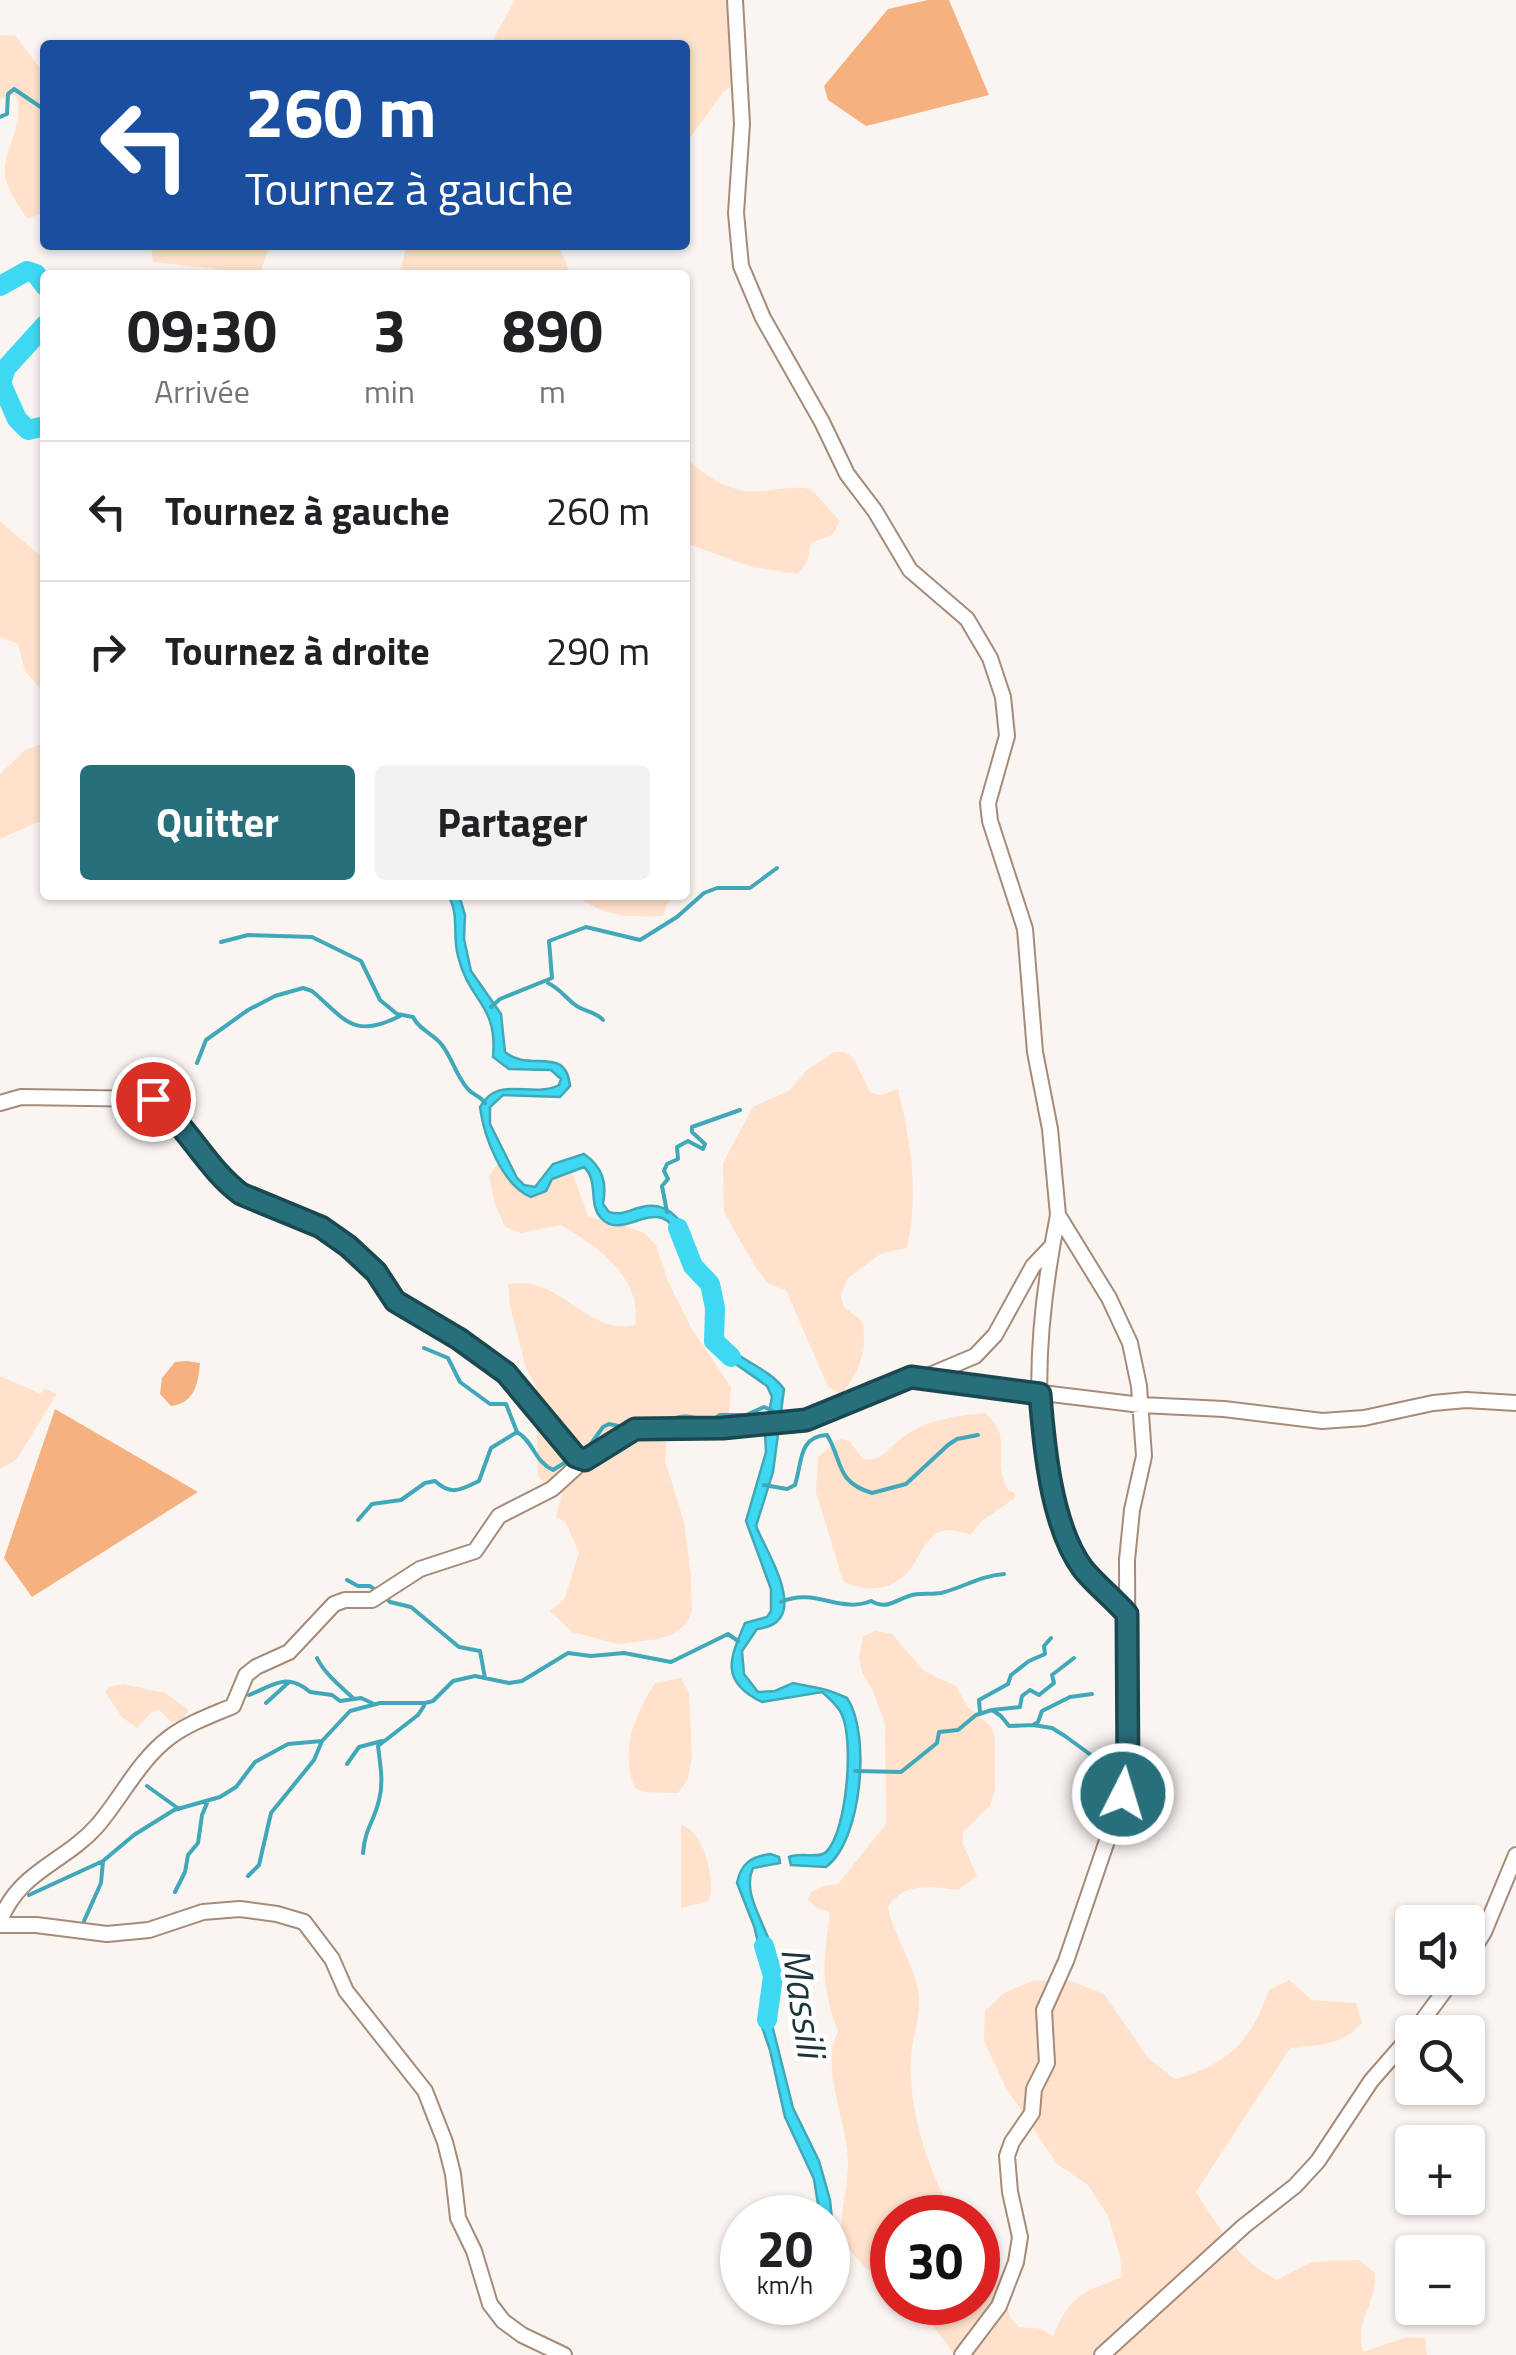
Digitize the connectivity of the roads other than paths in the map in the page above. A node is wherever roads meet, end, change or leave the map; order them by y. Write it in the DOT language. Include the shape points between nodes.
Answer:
graph roads {
  1 [pos="735,0"];
  2 [pos="0,1103"];
  3 [pos="1058,1215"];
  4 [pos="1052,1246"];
  5 [pos="924,1377"];
  6 [pos="1040,1394"];
  7 [pos="1516,1403"];
  8 [pos="1141,1405"];
  9 [pos="585,1460"];
  10 [pos="1127,1614"];
  11 [pos="1516,1854"];
  12 [pos="0,1923"];
  13 [pos="1485,1930"];
  14 [pos="1395,2055"];
  15 [pos="564,2355"];
  16 [pos="962,2355"];
  17 [pos="1102,2355"];
  1 -- 3 [label="street" via="742,266 847,474 910,570 967,619 1003,697 1007,736 988,803 1025,929 1034,1052"];
  2 -- 9 [label="street" via="21,1097 153,1099 232,1187 348,1246 395,1301 506,1373 564,1446"];
  3 -- 4 [label="street"];
  3 -- 8 [label="street" via="1130,1343"];
  4 -- 5 [label="street" via="975,1356"];
  4 -- 6 [label="street"];
  5 -- 6 [label="street"];
  5 -- 9 [label="street" via="886,1384 806,1420 635,1429"];
  6 -- 8 [label="street"];
  6 -- 10 [label="street" via="1044,1451 1071,1544 1083,1568"];
  7 -- 8 [label="street" via="1466,1400 1322,1420"];
  8 -- 10 [label="street" via="1144,1456 1132,1510"];
  9 -- 12 [label="street" via="552,1488 498,1516 475,1551 420,1569 372,1600 334,1604 289,1652 246,1675 233,1706 168,1738 98,1825 22,1883"];
  10 -- 16 [label="street" via="1128,1779 1044,2010 1047,2062 1032,2113 1007,2156 1020,2237 1016,2262 998,2306"];
  11 -- 13 [label="street"];
  12 -- 15 [label="street" via="107,1934 240,1910 304,1922 346,1991 425,2091 446,2142 458,2218 490,2304 522,2335"];
  14 -- 17 [label="street" via="1295,2186"];
}
